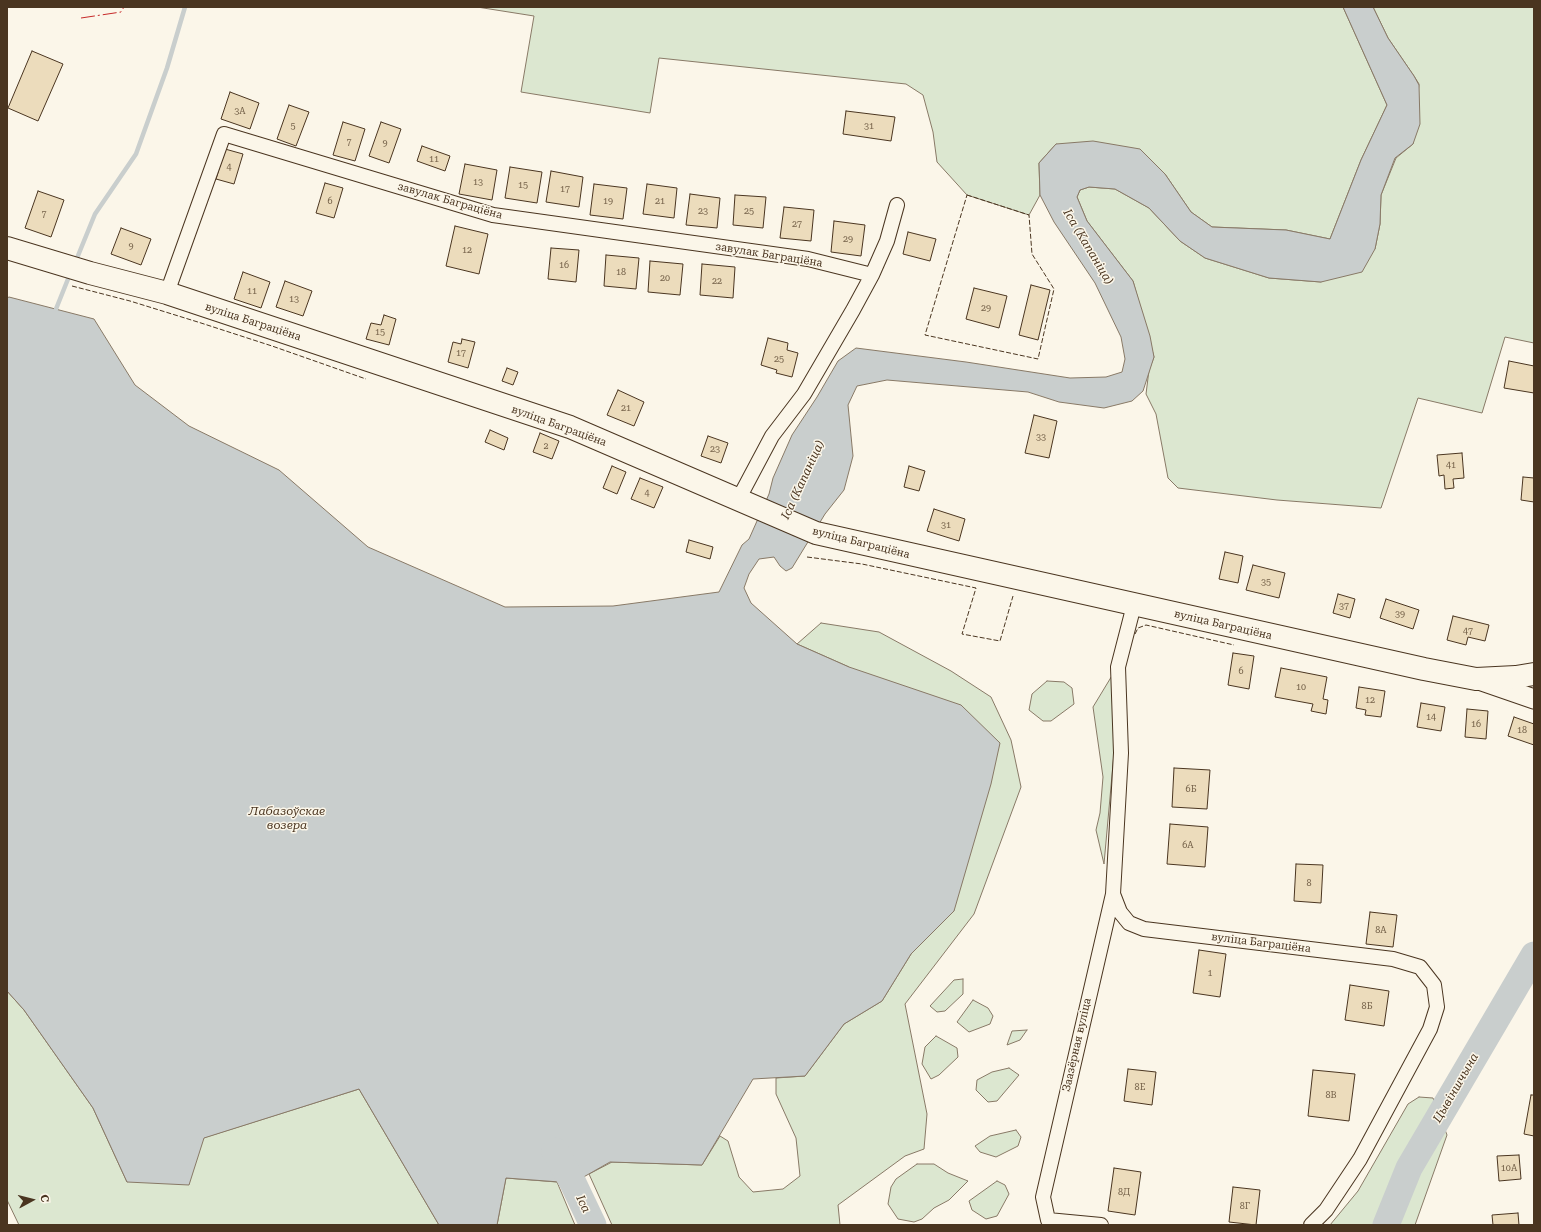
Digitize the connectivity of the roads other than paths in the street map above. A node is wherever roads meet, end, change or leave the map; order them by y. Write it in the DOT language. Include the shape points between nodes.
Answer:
graph roads {
  1 [pos="898,205"];
  2 [pos="7,248"];
  3 [pos="872,275"];
  4 [pos="167,293"];
  5 [pos="738,500"];
  6 [pos="1134,605"];
  7 [pos="1534,674"];
  8 [pos="1476,679"];
  9 [pos="1534,699"];
  10 [pos="1113,894"];
  11 [pos="1101,1225"];
  12 [pos="1311,1225"];
  1 -- 3 [label="street" via="887,241"];
  2 -- 4 [label="highway, вуліца Баграціёна"];
  3 -- 4 [label="street, завулак Баграціёна" via="808,259 493,216 224,134"];
  3 -- 5 [label="street" via="804,394 772,436"];
  4 -- 5 [label="highway, вуліца Баграціёна" via="570,427"];
  5 -- 6 [label="highway, вуліца Баграціёна" via="816,533"];
  6 -- 8 [label="highway, вуліца Баграціёна"];
  6 -- 10 [label="street, вуліца Баграціёна" via="1118,667 1120,753"];
  7 -- 8 [label="highway, вуліца Баграціёна"];
  8 -- 9 [label="main road"];
  10 -- 11 [label="street, Заазёрная вуліца" via="1042,1198 1048,1220"];
  10 -- 12 [label="street, вуліца Баграціёна" via="1120,912 1130,923 1144,929 1393,958 1420,967 1434,985 1437,1007 1430,1029 1360,1158 1326,1210"];
}
